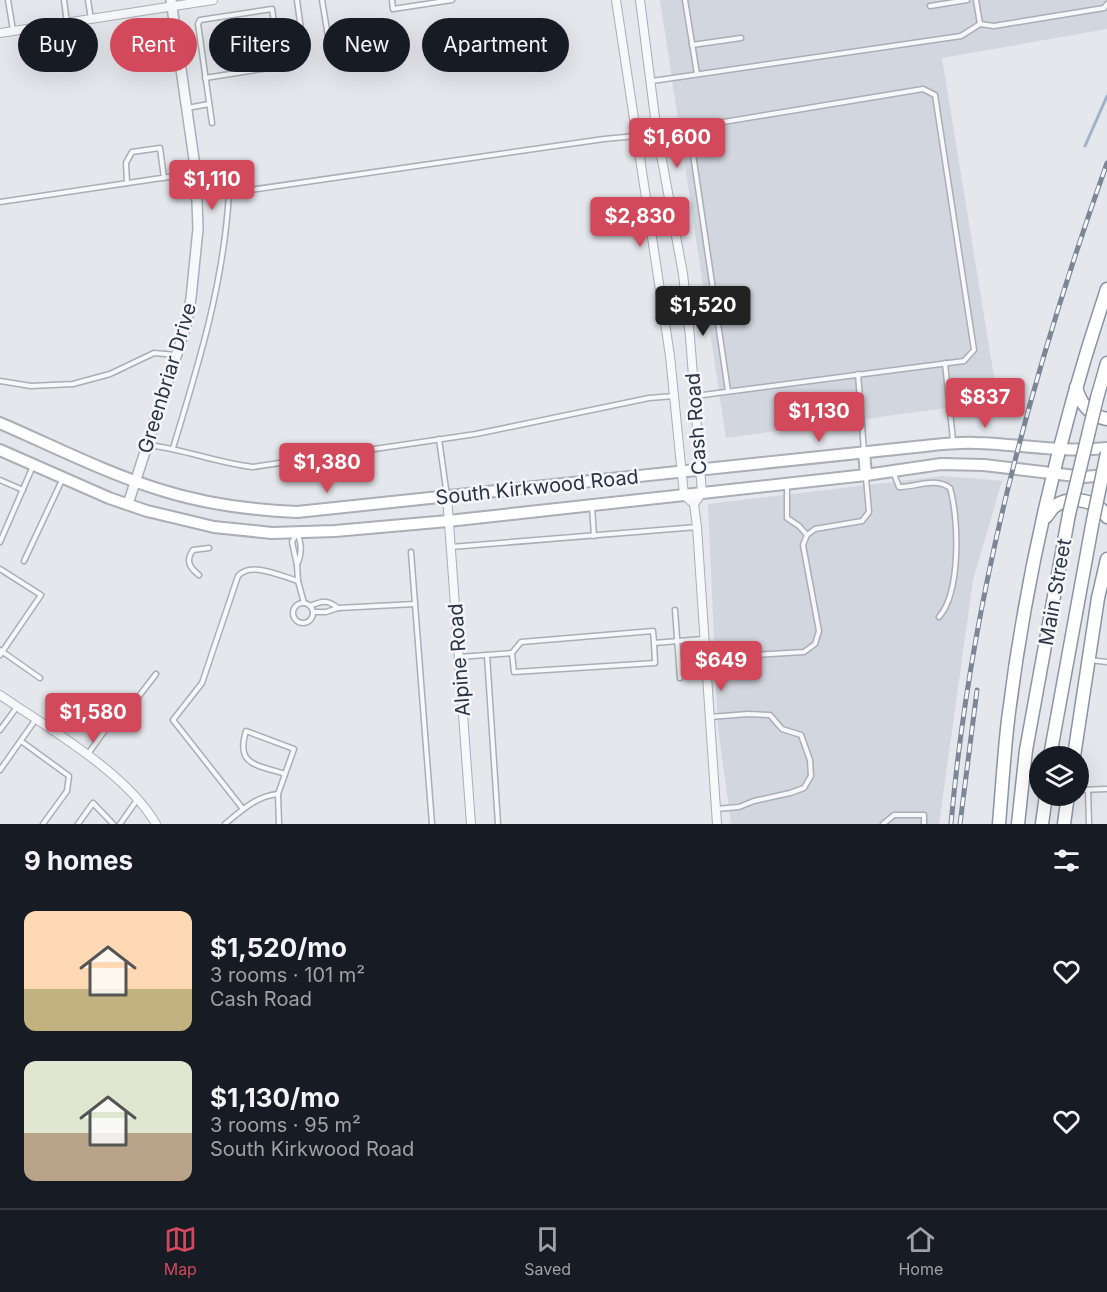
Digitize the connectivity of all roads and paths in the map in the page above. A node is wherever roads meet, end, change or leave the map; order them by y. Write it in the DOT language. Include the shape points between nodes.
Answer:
graph roads {
  1 [pos="8,0"];
  2 [pos="64,0"];
  3 [pos="88,0"];
  4 [pos="209,0"];
  5 [pos="297,0"];
  6 [pos="322,0"];
  7 [pos="392,0"];
  8 [pos="452,0"];
  9 [pos="616,0"];
  10 [pos="640,0"];
  11 [pos="685,0"];
  12 [pos="968,0"];
  13 [pos="976,0"];
  14 [pos="171,3"];
  15 [pos="1107,4"];
  16 [pos="930,6"];
  17 [pos="66,18"];
  18 [pos="91,18"];
  19 [pos="96,18"];
  20 [pos="218,18"];
  21 [pos="273,18"];
  22 [pos="299,18"];
  23 [pos="325,18"];
  24 [pos="209,20"];
  25 [pos="980,24"];
  26 [pos="18,30"];
  27 [pos="13,31"];
  28 [pos="0,33"];
  29 [pos="741,38"];
  30 [pos="692,45"];
  31 [pos="243,72"];
  32 [pos="697,74"];
  33 [pos="205,78"];
  34 [pos="650,81"];
  35 [pos="209,104"];
  36 [pos="187,108"];
  37 [pos="212,123"];
  38 [pos="689,127"];
  39 [pos="657,133"];
  40 [pos="636,136"];
  41 [pos="196,173"];
  42 [pos="164,178"];
  43 [pos="127,183"];
  44 [pos="198,193"];
  45 [pos="229,194"];
  46 [pos="0,202"];
  47 [pos="1107,289"];
  48 [pos="177,355"];
  49 [pos="945,363"];
  50 [pos="1107,363"];
  51 [pos="858,374"];
  52 [pos="0,381"];
  53 [pos="1076,386"];
  54 [pos="728,391"];
  55 [pos="674,396"];
  56 [pos="694,396"];
  57 [pos="1107,419"];
  58 [pos="0,423"];
  59 [pos="439,439"];
  60 [pos="954,444"];
  61 [pos="147,445"];
  62 [pos="911,447"];
  63 [pos="173,448"];
  64 [pos="1107,448"];
  65 [pos="891,449"];
  66 [pos="1059,449"];
  67 [pos="0,450"];
  68 [pos="864,452"];
  69 [pos="1107,453"];
  70 [pos="34,464"];
  71 [pos="914,467"];
  72 [pos="699,470"];
  73 [pos="894,470"];
  74 [pos="681,472"];
  75 [pos="1053,473"];
  76 [pos="866,475"];
  77 [pos="1107,475"];
  78 [pos="63,477"];
  79 [pos="0,480"];
  80 [pos="135,482"];
  81 [pos="787,482"];
  82 [pos="22,490"];
  83 [pos="702,493"];
  84 [pos="684,495"];
  85 [pos="447,496"];
  86 [pos="128,504"];
  87 [pos="694,504"];
  88 [pos="592,505"];
  89 [pos="297,512"];
  90 [pos="1107,517"];
  91 [pos="448,521"];
  92 [pos="1043,521"];
  93 [pos="697,527"];
  94 [pos="297,533"];
  95 [pos="807,535"];
  96 [pos="594,536"];
  97 [pos="0,542"];
  98 [pos="450,547"];
  99 [pos="209,548"];
  100 [pos="411,552"];
  101 [pos="1107,559"];
  102 [pos="24,561"];
  103 [pos="297,565"];
  104 [pos="0,569"];
  105 [pos="199,574"];
  106 [pos="298,580"];
  107 [pos="1104,591"];
  108 [pos="304,603"];
  109 [pos="415,604"];
  110 [pos="310,606"];
  111 [pos="338,608"];
  112 [pos="675,610"];
  113 [pos="313,612"];
  114 [pos="939,617"];
  115 [pos="705,639"];
  116 [pos="677,641"];
  117 [pos="654,643"];
  118 [pos="1,652"];
  119 [pos="512,653"];
  120 [pos="487,655"];
  121 [pos="459,657"];
  122 [pos="706,658"];
  123 [pos="1089,660"];
  124 [pos="1107,662"];
  125 [pos="156,674"];
  126 [pos="40,678"];
  127 [pos="680,678"];
  128 [pos="0,695"];
  129 [pos="17,706"];
  130 [pos="710,717"];
  131 [pos="36,719"];
  132 [pos="2,724"];
  133 [pos="0,730"];
  134 [pos="21,741"];
  135 [pos="1052,746"];
  136 [pos="1076,746"];
  137 [pos="87,755"];
  138 [pos="0,770"];
  139 [pos="285,774"];
  140 [pos="1107,789"];
  141 [pos="1089,790"];
  142 [pos="278,794"];
  143 [pos="138,799"];
  144 [pos="1044,806"];
  145 [pos="1066,806"];
  146 [pos="1088,806"];
  147 [pos="716,808"];
  148 [pos="243,809"];
  149 [pos="44,824"];
  150 [pos="78,824"];
  151 [pos="113,824"];
  152 [pos="120,824"];
  153 [pos="156,824"];
  154 [pos="225,824"];
  155 [pos="279,824"];
  156 [pos="432,824"];
  157 [pos="471,824"];
  158 [pos="498,824"];
  159 [pos="717,824"];
  160 [pos="883,824"];
  161 [pos="924,824"];
  162 [pos="999,824"];
  163 [pos="1018,824"];
  164 [pos="1042,824"];
  165 [pos="1064,824"];
  166 [pos="1089,824"];
  1 -- 27 [label="lane"];
  2 -- 17 [label="lane"];
  3 -- 18 [label="lane"];
  4 -- 14 [label="street"];
  5 -- 22 [label="lane"];
  6 -- 23 [label="lane"];
  7 -- 8 [label="lane" via="393,9"];
  9 -- 40 [label="street, Cash Road"];
  10 -- 34 [label="street, Cash Road"];
  11 -- 30 [label="lane"];
  12 -- 16 [label="lane"];
  13 -- 25 [label="lane"];
  14 -- 19 [label="street"];
  14 -- 36 [label="street, Greenbriar Drive"];
  15 -- 25 [label="lane" via="1104,8 994,26"];
  20 -- 21 [label="lane" via="272,9"];
  24 -- 33 [label="lane" via="198,24"];
  25 -- 32 [label="lane" via="961,36"];
  26 -- 27 [label="street"];
  27 -- 28 [label="street"];
  29 -- 30 [label="lane"];
  30 -- 32 [label="lane"];
  31 -- 33 [label="lane"];
  32 -- 34 [label="lane"];
  33 -- 35 [label="lane"];
  34 -- 39 [label="street, Cash Road"];
  35 -- 36 [label="lane"];
  35 -- 37 [label="lane"];
  36 -- 41 [label="street, Greenbriar Drive"];
  38 -- 39 [label="lane"];
  38 -- 49 [label="lane" via="923,89 935,95 974,350 964,361"];
  38 -- 54 [label="lane"];
  39 -- 40 [label="street"];
  39 -- 56 [label="street, Cash Road" via="682,274"];
  40 -- 45 [label="lane"];
  40 -- 55 [label="street, Cash Road"];
  41 -- 42 [label="lane"];
  41 -- 44 [label="street, Greenbriar Drive"];
  42 -- 43 [label="lane"];
  42 -- 43 [label="lane" via="160,148 132,152 126,163"];
  43 -- 46 [label="lane"];
  44 -- 45 [label="lane"];
  44 -- 48 [label="street, Greenbriar Drive" via="191,298"];
  45 -- 63 [label="lane" via="212,313"];
  47 -- 53 [label="highway"];
  48 -- 52 [label="lane" via="154,353 110,374 74,384 31,386"];
  48 -- 61 [label="street, Greenbriar Drive"];
  49 -- 51 [label="lane"];
  49 -- 60 [label="lane"];
  50 -- 163 [label="highway, Main Street, bridge" via="1070,514 1026,750"];
  51 -- 54 [label="lane"];
  51 -- 68 [label="lane"];
  53 -- 57 [label="highway" via="1087,409"];
  53 -- 66 [label="highway"];
  54 -- 56 [label="lane"];
  55 -- 59 [label="lane"];
  55 -- 74 [label="street, Cash Road"];
  56 -- 72 [label="street, Cash Road"];
  58 -- 80 [label="main road, South Kirkwood Road"];
  59 -- 63 [label="lane" via="253,467"];
  59 -- 85 [label="lane"];
  60 -- 62 [label="main road, South Kirkwood Road"];
  60 -- 66 [label="main road, South Kirkwood Road"];
  61 -- 63 [label="lane"];
  61 -- 80 [label="street, Greenbriar Drive"];
  62 -- 65 [label="main road, South Kirkwood Road"];
  62 -- 71 [label="main road"];
  64 -- 66 [label="main road, South Kirkwood Road"];
  65 -- 68 [label="main road, South Kirkwood Road"];
  65 -- 73 [label="main road"];
  66 -- 75 [label="highway"];
  67 -- 70 [label="main road, South Kirkwood Road"];
  68 -- 72 [label="main road, South Kirkwood Road"];
  68 -- 76 [label="main road"];
  69 -- 135 [label="highway, Main Street, bridge"];
  70 -- 78 [label="main road, South Kirkwood Road"];
  70 -- 82 [label="lane"];
  71 -- 73 [label="main road, South Kirkwood Road"];
  71 -- 75 [label="main road, South Kirkwood Road" via="968,464"];
  72 -- 74 [label="main road, South Kirkwood Road"];
  72 -- 83 [label="street, Cash Road"];
  73 -- 76 [label="main road, South Kirkwood Road"];
  73 -- 114 [label="lane" via="899,487 937,483 950,488 958,551 948,599"];
  74 -- 84 [label="street, Cash Road"];
  74 -- 85 [label="main road, South Kirkwood Road"];
  75 -- 77 [label="main road, South Kirkwood Road"];
  75 -- 92 [label="highway"];
  76 -- 81 [label="main road, South Kirkwood Road"];
  76 -- 95 [label="lane" via="869,512 862,520"];
  78 -- 86 [label="main road, South Kirkwood Road"];
  78 -- 102 [label="lane"];
  79 -- 82 [label="lane"];
  80 -- 86 [label="street, Greenbriar Drive"];
  80 -- 89 [label="main road, South Kirkwood Road" via="231,506"];
  81 -- 83 [label="main road, South Kirkwood Road"];
  81 -- 95 [label="lane" via="787,518"];
  82 -- 97 [label="lane"];
  83 -- 84 [label="main road, South Kirkwood Road"];
  83 -- 87 [label="street"];
  84 -- 87 [label="street"];
  84 -- 88 [label="main road, South Kirkwood Road"];
  85 -- 89 [label="main road, South Kirkwood Road"];
  85 -- 91 [label="street, Alpine Road"];
  86 -- 94 [label="main road, South Kirkwood Road" via="214,527"];
  87 -- 93 [label="street"];
  88 -- 91 [label="main road, South Kirkwood Road"];
  88 -- 96 [label="lane"];
  89 -- 94 [label="main road"];
  90 -- 92 [label="highway" via="1091,502 1078,500 1053,507"];
  91 -- 94 [label="main road, South Kirkwood Road"];
  91 -- 98 [label="street, Alpine Road"];
  92 -- 162 [label="highway" via="1008,720"];
  93 -- 96 [label="lane"];
  93 -- 115 [label="street"];
  94 -- 103 [label="lane" via="292,542"];
  94 -- 103 [label="lane" via="302,543"];
  95 -- 122 [label="lane" via="803,545 805,563 819,631 815,644 804,652"];
  96 -- 98 [label="lane"];
  98 -- 121 [label="street, Alpine Road"];
  99 -- 105 [label="lane" via="190,553 191,569"];
  100 -- 109 [label="lane"];
  101 -- 107 [label="highway"];
  103 -- 106 [label="lane"];
  104 -- 118 [label="lane" via="41,595"];
  106 -- 108 [label="lane"];
  106 -- 148 [label="lane" via="253,569 242,571 202,683 173,720"];
  107 -- 123 [label="highway"];
  108 -- 110 [label="lane"];
  108 -- 113 [label="lane" via="294,608 296,620 306,623"];
  109 -- 111 [label="lane"];
  109 -- 156 [label="lane"];
  110 -- 111 [label="lane" via="324,601"];
  110 -- 113 [label="lane"];
  111 -- 113 [label="lane"];
  112 -- 116 [label="lane"];
  115 -- 116 [label="lane"];
  115 -- 122 [label="street"];
  116 -- 117 [label="lane"];
  116 -- 127 [label="lane"];
  117 -- 119 [label="lane" via="653,631 521,642"];
  117 -- 119 [label="lane" via="654,663 514,672"];
  118 -- 126 [label="lane"];
  119 -- 120 [label="lane"];
  120 -- 121 [label="lane"];
  120 -- 158 [label="lane"];
  121 -- 157 [label="street, Alpine Road"];
  122 -- 130 [label="street"];
  123 -- 124 [label="lane"];
  123 -- 136 [label="highway"];
  125 -- 137 [label="lane"];
  128 -- 129 [label="street"];
  129 -- 131 [label="street"];
  129 -- 132 [label="lane"];
  130 -- 147 [label="street"];
  130 -- 147 [label="lane" via="770,715 782,729 801,735 810,760 811,776 804,788 739,807"];
  131 -- 134 [label="lane"];
  131 -- 137 [label="street"];
  132 -- 133 [label="lane"];
  134 -- 138 [label="lane"];
  134 -- 149 [label="lane" via="69,776 67,791"];
  137 -- 143 [label="street"];
  139 -- 139 [label="lane" via="294,749 246,731 244,757"];
  139 -- 142 [label="lane"];
  140 -- 141 [label="lane"];
  142 -- 148 [label="lane" via="265,795"];
  142 -- 155 [label="lane"];
  143 -- 152 [label="lane"];
  143 -- 153 [label="street"];
  144 -- 164 [label="highway"];
  145 -- 165 [label="highway"];
  146 -- 166 [label="lane"];
  147 -- 159 [label="street"];
  148 -- 154 [label="lane"];
  150 -- 151 [label="lane" via="93,803"];
  160 -- 161 [label="lane" via="894,815 924,815"];
}
